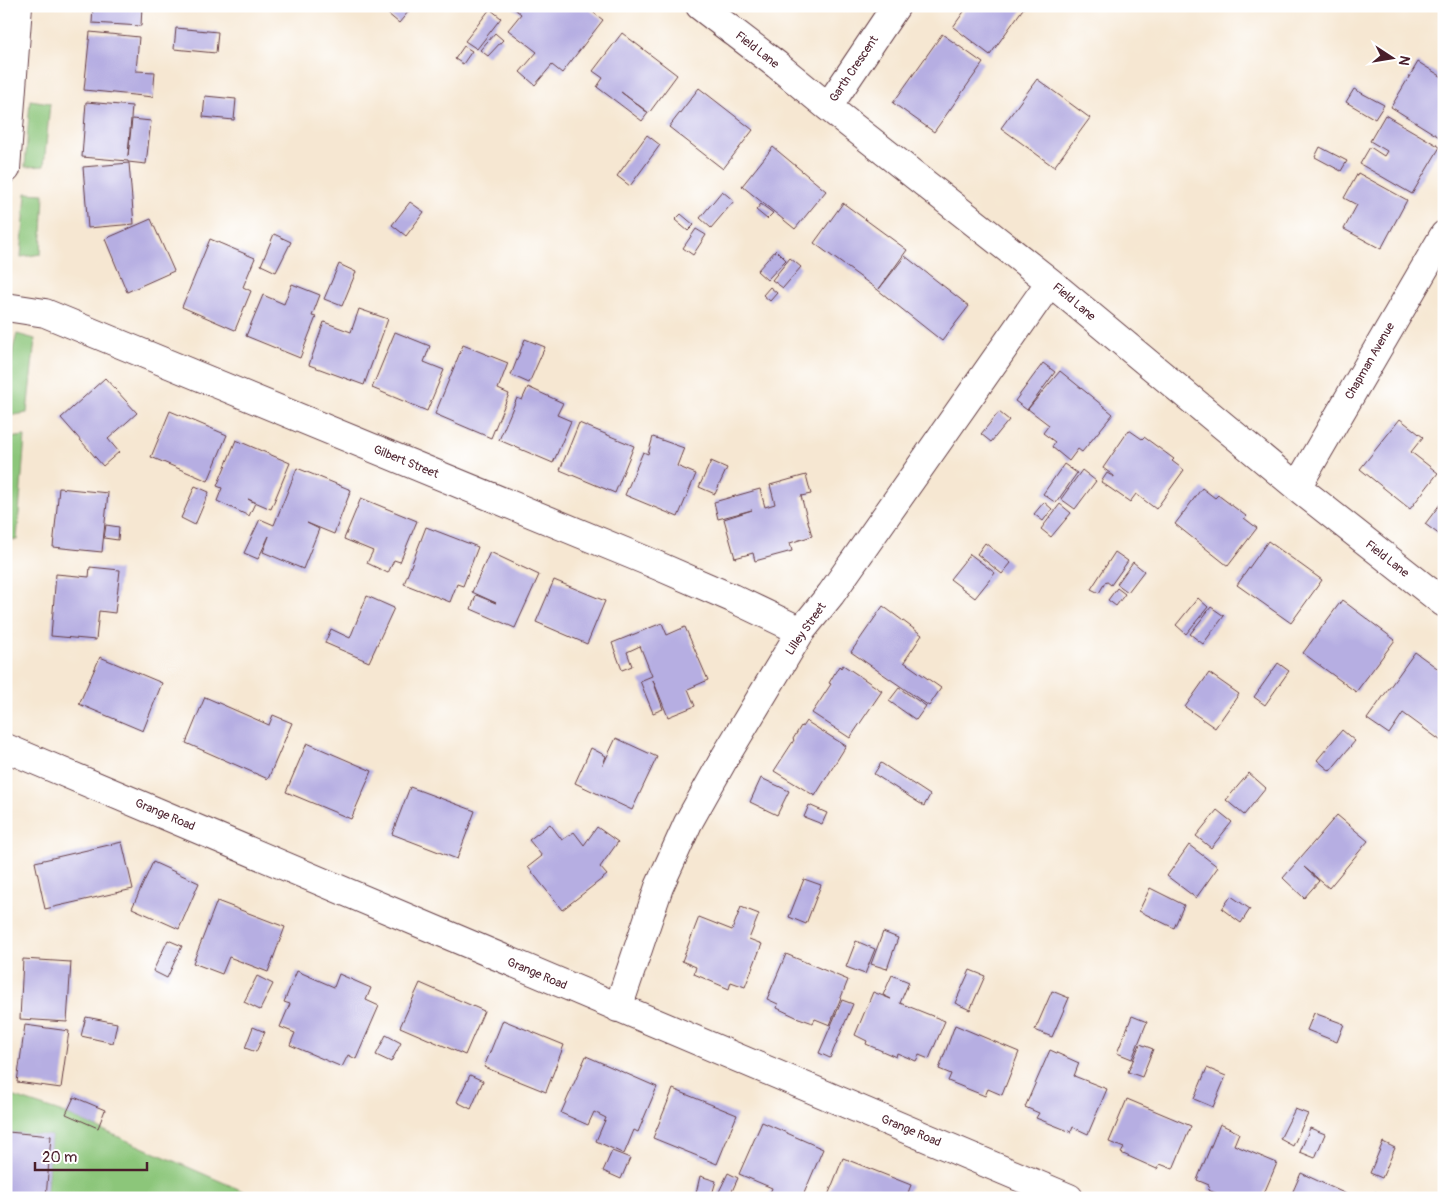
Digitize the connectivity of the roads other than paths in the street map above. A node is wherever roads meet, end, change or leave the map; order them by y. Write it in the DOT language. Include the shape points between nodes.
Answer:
graph roads {
  1 [pos="18,6"];
  2 [pos="700,6"];
  3 [pos="896,6"];
  4 [pos="828,107"];
  5 [pos="6,169"];
  6 [pos="1444,235"];
  7 [pos="1050,282"];
  8 [pos="6,307"];
  9 [pos="1297,487"];
  10 [pos="1444,603"];
  11 [pos="802,632"];
  12 [pos="6,748"];
  13 [pos="618,1008"];
  14 [pos="1069,1198"];
  1 -- 5 [label="street"];
  2 -- 4 [label="street, Field Lane"];
  3 -- 4 [label="street, Garth Crescent"];
  4 -- 7 [label="street, Field Lane"];
  6 -- 9 [label="street, Chapman Avenue"];
  7 -- 9 [label="street, Field Lane"];
  7 -- 11 [label="street, Lilley Street"];
  8 -- 11 [label="street, Gilbert Street" via="54,316 656,565"];
  9 -- 10 [label="street, Field Lane"];
  11 -- 13 [label="street, Lilley Street" via="688,823 659,887"];
  12 -- 13 [label="street, Grange Road"];
  13 -- 14 [label="street, Grange Road"];
}
